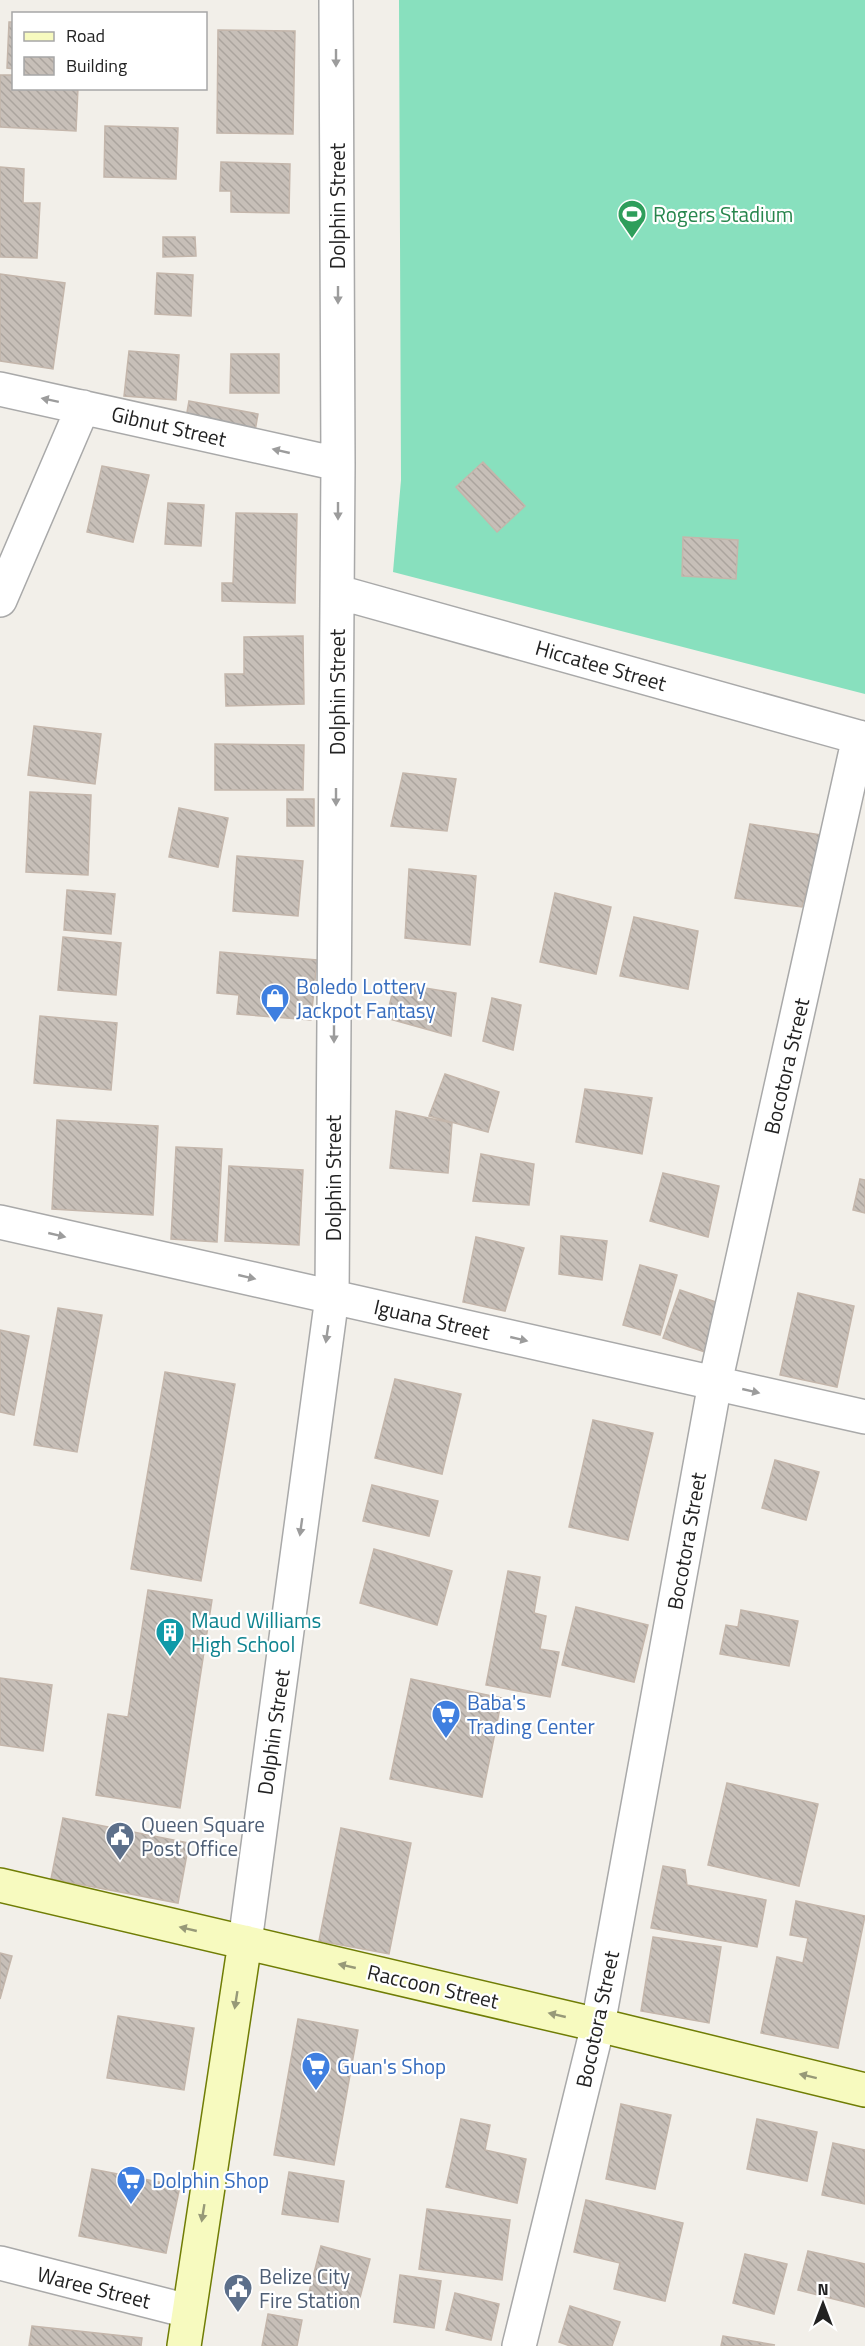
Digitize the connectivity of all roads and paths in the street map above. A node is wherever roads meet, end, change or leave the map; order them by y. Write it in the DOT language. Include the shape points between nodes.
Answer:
graph roads {
  1 [pos="336,0"];
  2 [pos="0,389"];
  3 [pos="82,407"];
  4 [pos="338,464"];
  5 [pos="338,592"];
  6 [pos="0,600"];
  7 [pos="862,738"];
  8 [pos="0,1222"];
  9 [pos="332,1296"];
  10 [pos="715,1383"];
  11 [pos="865,1417"];
  12 [pos="0,1885"];
  13 [pos="245,1942"];
  14 [pos="598,2025"];
  15 [pos="865,2090"];
  16 [pos="0,2263"];
  17 [pos="188,2311"];
  18 [pos="184,2346"];
  19 [pos="519,2346"];
  1 -- 4 [label="street, Dolphin Street, one-way"];
  3 -- 2 [label="street, Gibnut Street, one-way"];
  4 -- 3 [label="street, Gibnut Street, one-way"];
  3 -- 6 [label="street"];
  4 -- 5 [label="street, Dolphin Street, one-way"];
  5 -- 7 [label="street, Hiccatee Street"];
  5 -- 9 [label="street, Dolphin Street, one-way"];
  7 -- 10 [label="street, Bocotora Street"];
  8 -- 9 [label="street, Iguana Street, one-way"];
  9 -- 10 [label="street, Iguana Street, one-way"];
  9 -- 13 [label="street, Dolphin Street, one-way"];
  10 -- 11 [label="street, Iguana Street, one-way"];
  10 -- 14 [label="street, Bocotora Street"];
  13 -- 12 [label="street, Raccoon Street, one-way"];
  14 -- 13 [label="street, Raccoon Street, one-way"];
  13 -- 17 [label="street, Dolphin Street, one-way"];
  15 -- 14 [label="street, Raccoon Street, one-way"];
  14 -- 19 [label="street, Bocotora Street"];
  16 -- 17 [label="street, Waree Street"];
  17 -- 18 [label="street, Dolphin Street"];
}
